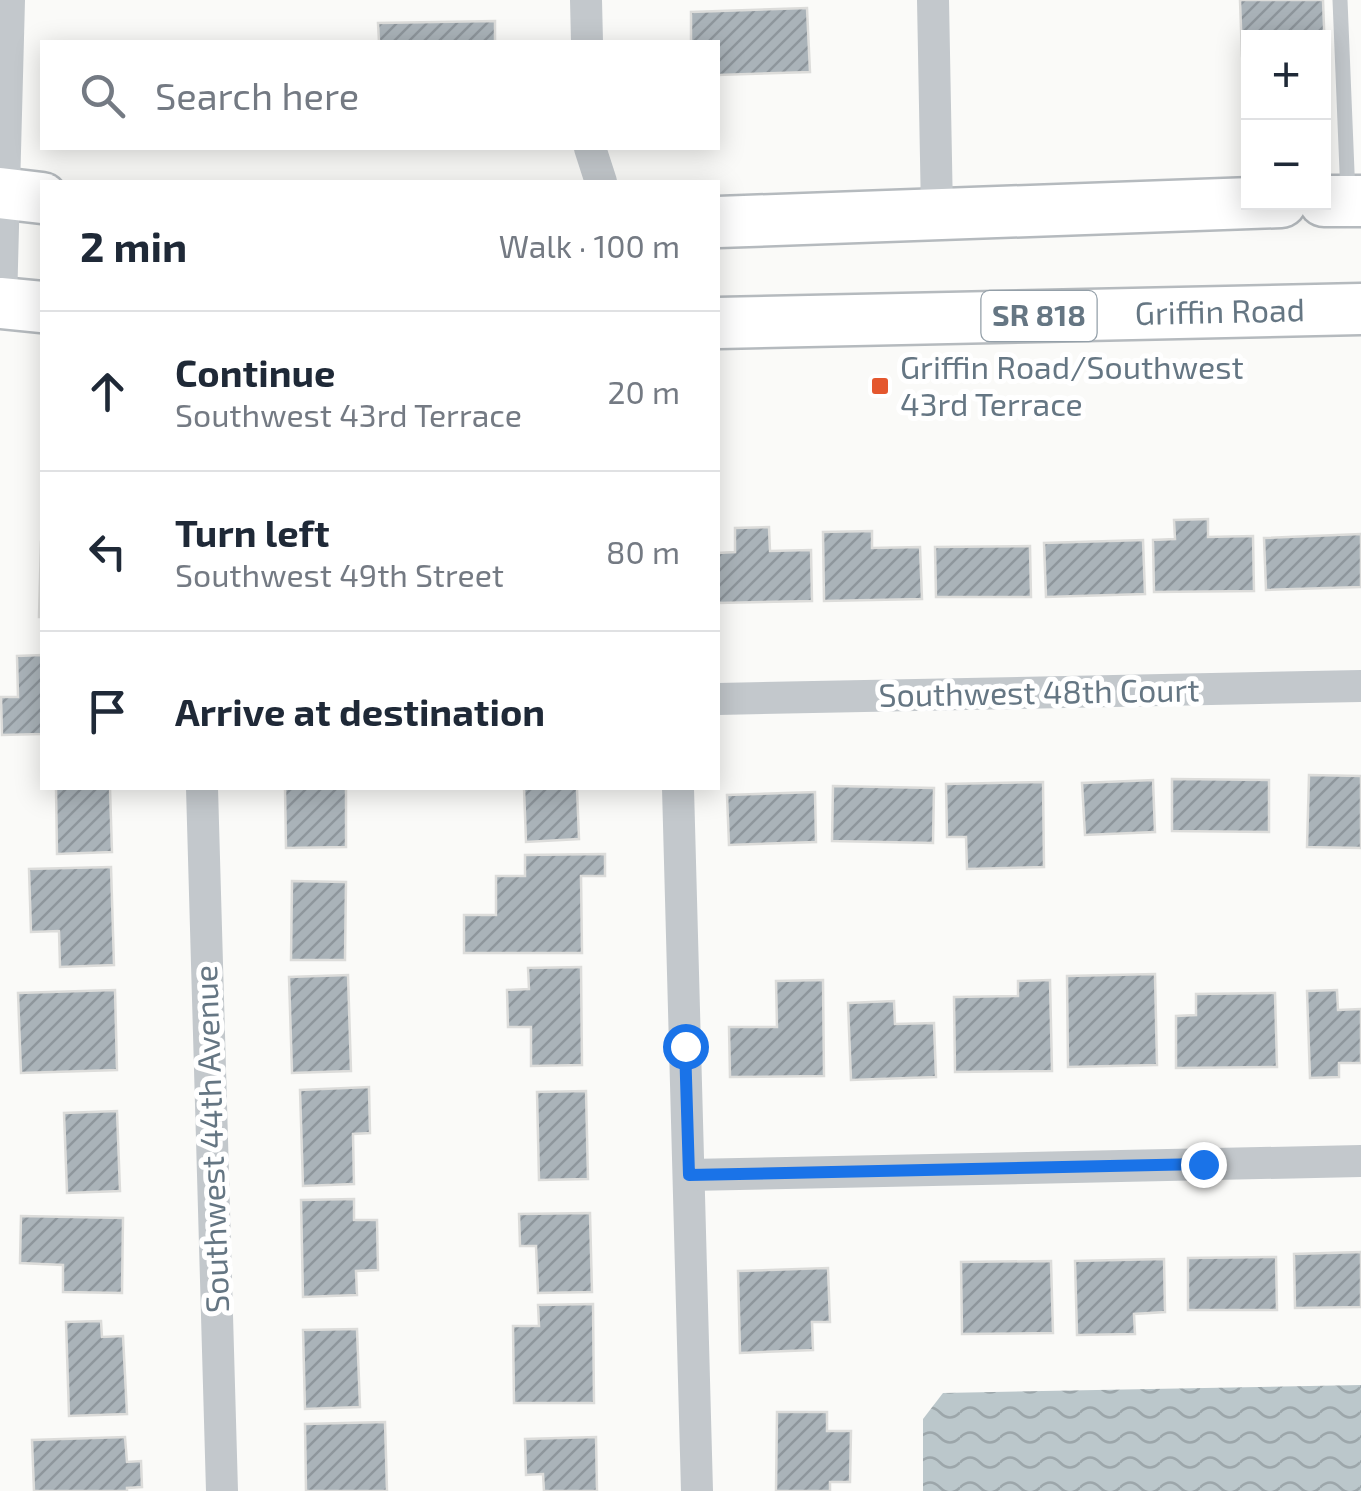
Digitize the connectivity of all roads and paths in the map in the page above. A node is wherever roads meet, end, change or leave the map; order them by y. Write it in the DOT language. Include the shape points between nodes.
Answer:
graph roads {
  1 [pos="10,0"];
  2 [pos="586,0"];
  3 [pos="933,0"];
  4 [pos="1340,0"];
  5 [pos="587,40"];
  6 [pos="1344,78"];
  7 [pos="1361,78"];
  8 [pos="591,150"];
  9 [pos="600,180"];
  10 [pos="15,195"];
  11 [pos="1344,201"];
  12 [pos="1241,203"];
  13 [pos="937,212"];
  14 [pos="720,222"];
  15 [pos="0,303"];
  16 [pos="40,307"];
  17 [pos="1361,309"];
  18 [pos="720,323"];
  19 [pos="1361,686"];
  20 [pos="720,699"];
  21 [pos="202,790"];
  22 [pos="678,790"];
  23 [pos="1361,1161"];
  24 [pos="689,1175"];
  25 [pos="222,1491"];
  26 [pos="697,1491"];
  1 -- 10 [label="street"];
  2 -- 5 [label="street"];
  3 -- 13 [label="street"];
  4 -- 6 [label="lane"];
  6 -- 7 [label="lane"];
  6 -- 11 [label="lane"];
  8 -- 9 [label="street"];
  10 -- 15 [label="street"];
  12 -- 13 [label="main road"];
  13 -- 14 [label="main road"];
  15 -- 16 [label="main road"];
  17 -- 18 [label="main road, Griffin Road / SR 818"];
  19 -- 20 [label="street, Southwest 48th Court"];
  21 -- 25 [label="street, Southwest 44th Avenue"];
  22 -- 24 [label="street"];
  23 -- 24 [label="street"];
  24 -- 26 [label="street"];
}
